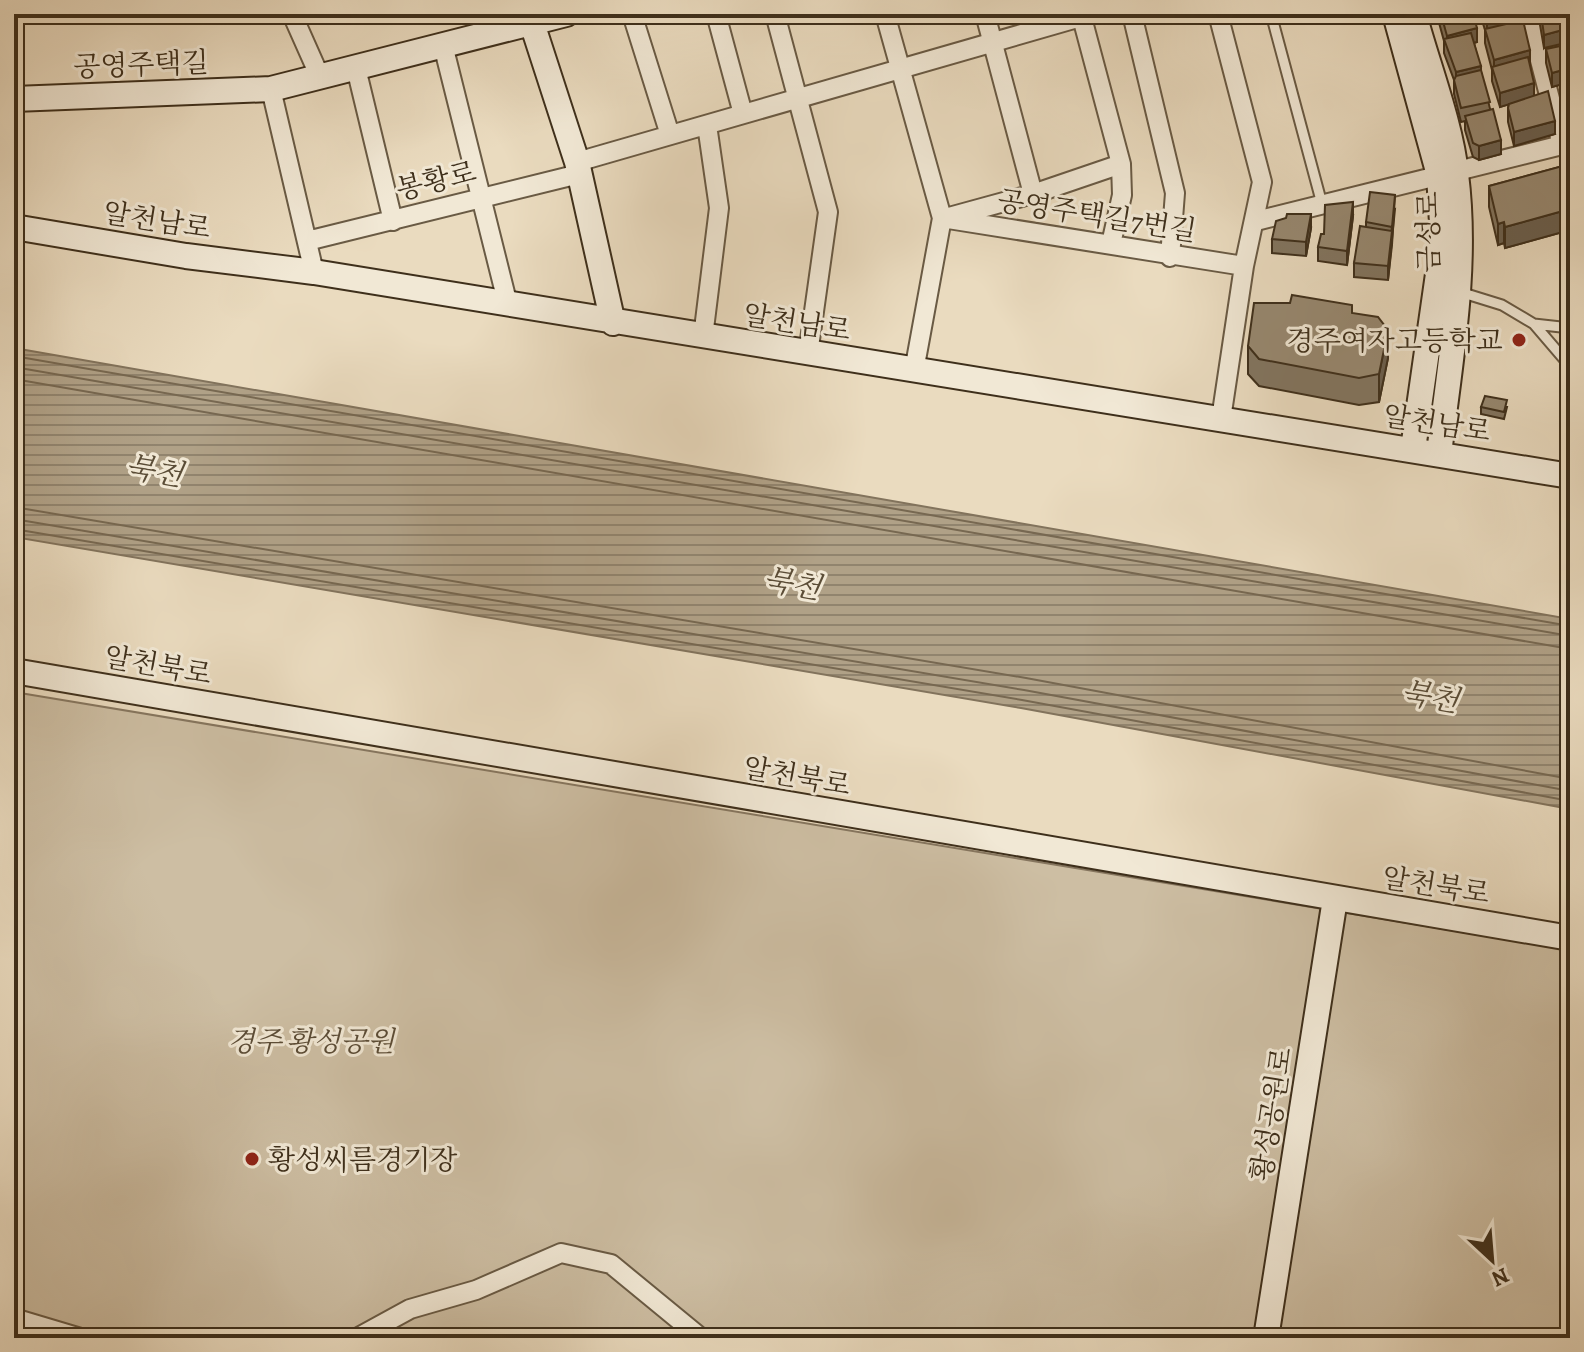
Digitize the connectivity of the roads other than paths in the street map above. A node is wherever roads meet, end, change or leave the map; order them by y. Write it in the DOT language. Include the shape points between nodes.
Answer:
graph roads {
  1 [pos="292,14"];
  2 [pos="566,14"];
  3 [pos="632,14"];
  4 [pos="716,14"];
  5 [pos="775,14"];
  6 [pos="885,14"];
  7 [pos="985,14"];
  8 [pos="1132,14"];
  9 [pos="1218,14"];
  10 [pos="1271,14"];
  11 [pos="1395,14"];
  12 [pos="1414,14"];
  13 [pos="1528,14"];
  14 [pos="1084,15"];
  15 [pos="531,18"];
  16 [pos="994,42"];
  17 [pos="443,45"];
  18 [pos="356,68"];
  19 [pos="899,69"];
  20 [pos="320,77"];
  21 [pos="271,89"];
  22 [pos="14,99"];
  23 [pos="797,99"];
  24 [pos="743,114"];
  25 [pos="707,125"];
  26 [pos="670,135"];
  27 [pos="1566,144"];
  28 [pos="1121,164"];
  29 [pos="578,168"];
  30 [pos="1448,173"];
  31 [pos="1033,194"];
  32 [pos="482,200"];
  33 [pos="1322,204"];
  34 [pos="942,218"];
  35 [pos="393,221"];
  36 [pos="1256,221"];
  37 [pos="14,227"];
  38 [pos="307,241"];
  39 [pos="1111,244"];
  40 [pos="1170,257"];
  41 [pos="1244,266"];
  42 [pos="314,272"];
  43 [pos="1448,288"];
  44 [pos="508,305"];
  45 [pos="613,323"];
  46 [pos="1534,324"];
  47 [pos="1570,328"];
  48 [pos="703,337"];
  49 [pos="808,354"];
  50 [pos="1570,366"];
  51 [pos="914,371"];
  52 [pos="1221,419"];
  53 [pos="1413,449"];
  54 [pos="1439,454"];
  55 [pos="1570,476"];
  56 [pos="14,671"];
  57 [pos="1335,899"];
  58 [pos="1570,938"];
  59 [pos="14,1318"];
  60 [pos="81,1338"];
  61 [pos="357,1338"];
  62 [pos="701,1338"];
  63 [pos="1266,1338"];
  1 -- 20 [label="street"];
  2 -- 15 [label="street, 공영주택길"];
  3 -- 26 [label="street"];
  4 -- 24 [label="street"];
  5 -- 23 [label="street"];
  6 -- 19 [label="street"];
  7 -- 16 [label="street"];
  8 -- 40 [label="street" via="1175,193"];
  9 -- 36 [label="street" via="1262,182"];
  10 -- 33 [label="lane"];
  11 -- 30 [label="street, 금성로"];
  12 -- 30 [label="street, 금성로"];
  13 -- 27 [label="street"];
  14 -- 16 [label="street, 봉황로"];
  14 -- 28 [label="street"];
  15 -- 17 [label="street, 공영주택길"];
  15 -- 29 [label="street"];
  16 -- 19 [label="street, 봉황로"];
  16 -- 31 [label="street"];
  17 -- 18 [label="street, 공영주택길"];
  17 -- 32 [label="street"];
  18 -- 20 [label="street, 공영주택길"];
  18 -- 35 [label="street"];
  19 -- 23 [label="street, 봉황로"];
  19 -- 34 [label="street"];
  20 -- 21 [label="street, 공영주택길"];
  21 -- 22 [label="street, 공영주택길"];
  21 -- 38 [label="street"];
  23 -- 24 [label="street, 봉황로"];
  23 -- 49 [label="street" via="828,212"];
  24 -- 25 [label="street, 봉황로"];
  25 -- 26 [label="street, 봉황로"];
  25 -- 48 [label="street" via="719,208"];
  26 -- 29 [label="street, 봉황로"];
  27 -- 30 [label="street"];
  28 -- 31 [label="street"];
  28 -- 39 [label="street" via="1122,195"];
  29 -- 32 [label="street, 봉황로"];
  29 -- 45 [label="street"];
  30 -- 33 [label="street, 금성로"];
  30 -- 43 [label="street, 금성로" via="1443,239"];
  31 -- 34 [label="street"];
  32 -- 35 [label="street, 봉황로"];
  32 -- 44 [label="street"];
  33 -- 36 [label="street, 금성로"];
  34 -- 39 [label="street, 공영주택길7번길"];
  34 -- 51 [label="street"];
  35 -- 38 [label="street, 봉황로"];
  36 -- 41 [label="street"];
  37 -- 42 [label="street, 알천남로"];
  38 -- 42 [label="street"];
  39 -- 40 [label="street, 공영주택길7번길"];
  40 -- 41 [label="street, 공영주택길7번길"];
  41 -- 52 [label="street"];
  42 -- 44 [label="street, 알천남로"];
  43 -- 46 [label="lane" via="1502,305"];
  43 -- 53 [label="street, 금성로"];
  43 -- 54 [label="street, 금성로"];
  44 -- 45 [label="street, 알천남로"];
  45 -- 48 [label="street, 알천남로"];
  46 -- 47 [label="lane"];
  46 -- 50 [label="lane"];
  48 -- 49 [label="street, 알천남로"];
  49 -- 51 [label="street, 알천남로"];
  51 -- 52 [label="street, 알천남로"];
  52 -- 53 [label="street, 알천남로"];
  53 -- 54 [label="street, 알천남로"];
  54 -- 55 [label="street, 알천남로"];
  56 -- 57 [label="street, 알천북로"];
  57 -- 58 [label="street, 알천북로"];
  57 -- 63 [label="street, 황성공원로"];
  59 -- 60 [label="street"];
  61 -- 62 [label="street" via="410,1309 476,1290 561,1253 611,1264"];
}
